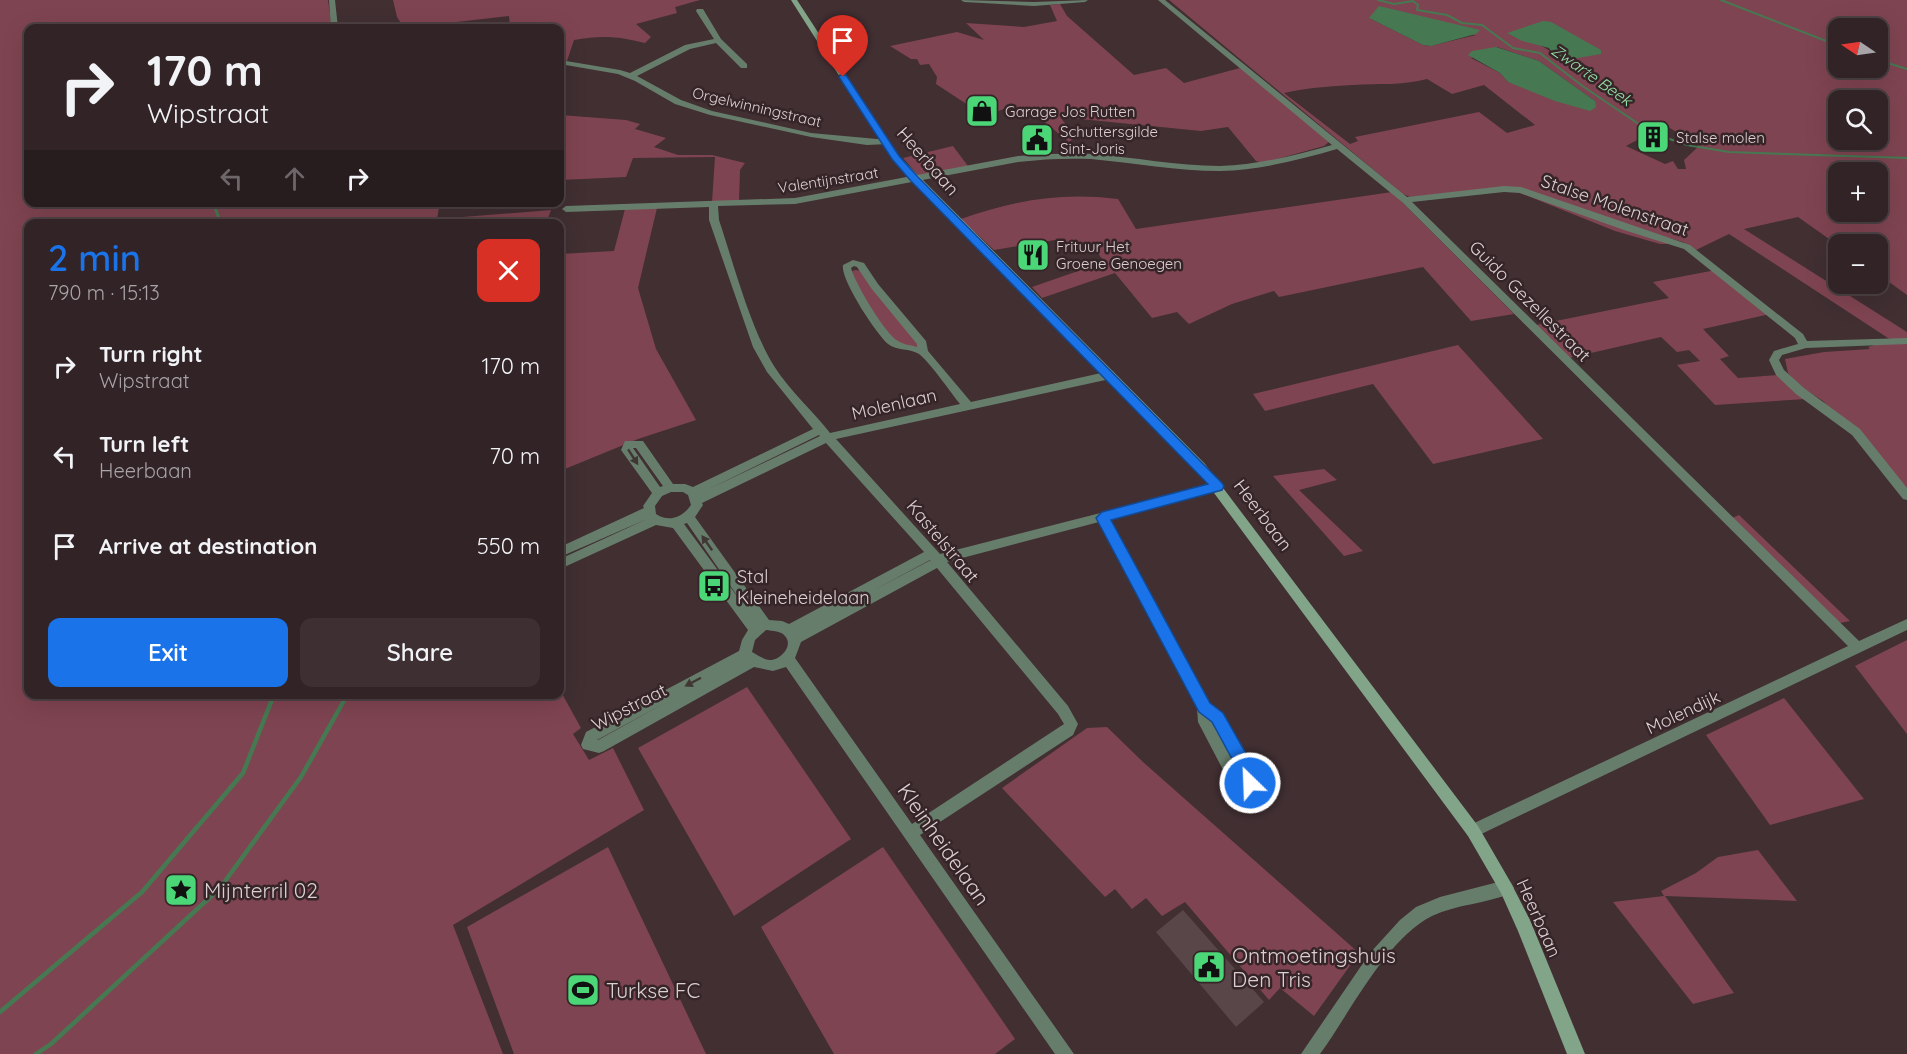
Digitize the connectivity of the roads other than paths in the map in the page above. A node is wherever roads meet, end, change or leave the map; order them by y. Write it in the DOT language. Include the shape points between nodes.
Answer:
graph roads {
  1 [pos="332,0"];
  2 [pos="794,0"];
  3 [pos="964,0"];
  4 [pos="1085,0"];
  5 [pos="1161,0"];
  6 [pos="700,11"];
  7 [pos="335,24"];
  8 [pos="718,40"];
  9 [pos="564,63"];
  10 [pos="744,66"];
  11 [pos="630,76"];
  12 [pos="885,142"];
  13 [pos="1340,145"];
  14 [pos="915,179"];
  15 [pos="1405,200"];
  16 [pos="713,204"];
  17 [pos="566,209"];
  18 [pos="1907,341"];
  19 [pos="1803,344"];
  20 [pos="923,352"];
  21 [pos="1110,375"];
  22 [pos="968,406"];
  23 [pos="825,433"];
  24 [pos="1218,486"];
  25 [pos="670,488"];
  26 [pos="658,493"];
  27 [pos="695,496"];
  28 [pos="1907,496"];
  29 [pos="652,515"];
  30 [pos="689,517"];
  31 [pos="1102,518"];
  32 [pos="676,523"];
  33 [pos="564,550"];
  34 [pos="936,558"];
  35 [pos="564,562"];
  36 [pos="1907,624"];
  37 [pos="760,628"];
  38 [pos="792,635"];
  39 [pos="1856,646"];
  40 [pos="748,658"];
  41 [pos="788,659"];
  42 [pos="1204,707"];
  43 [pos="1473,831"];
  44 [pos="911,833"];
  45 [pos="1506,888"];
  46 [pos="1065,1054"];
  47 [pos="1310,1054"];
  48 [pos="1576,1054"];
  1 -- 7 [label="street"];
  2 -- 12 [label="street, Heerbaan"];
  3 -- 4 [label="street" via="1034,4"];
  5 -- 13 [label="street, Guido Gezellestraat"];
  6 -- 8 [label="street"];
  8 -- 10 [label="street"];
  8 -- 11 [label="street" via="688,46"];
  9 -- 11 [label="street, Orgelwinningstraat"];
  11 -- 12 [label="street, Orgelwinningstraat" via="678,102 710,113 811,135"];
  12 -- 14 [label="street, Heerbaan"];
  13 -- 14 [label="street, Valentijnstraat" via="1244,167 1204,168 1065,155 1018,159"];
  13 -- 15 [label="street, Guido Gezellestraat"];
  14 -- 16 [label="street, Valentijnstraat" via="802,200"];
  14 -- 21 [label="street, Heerbaan"];
  15 -- 19 [label="street, Stalse Molenstraat" via="1513,189 1678,242 1800,336"];
  15 -- 39 [label="street, Guido Gezellestraat"];
  16 -- 17 [label="street, Valentijnstraat"];
  16 -- 23 [label="street, Kastelstraat" via="714,220 758,346 794,400"];
  18 -- 19 [label="street"];
  19 -- 28 [label="street" via="1778,353 1775,366 1800,391 1856,432"];
  20 -- 20 [label="street" via="922,343 861,265 853,263 846,267 850,281 891,341"];
  20 -- 22 [label="street"];
  21 -- 22 [label="street, Molenlaan"];
  21 -- 24 [label="street, Heerbaan"];
  22 -- 23 [label="street, Molenlaan"];
  23 -- 27 [label="street, Molenlaan"];
  23 -- 34 [label="street, Kastelstraat"];
  24 -- 31 [label="street"];
  24 -- 43 [label="street, Heerbaan"];
  25 -- 26 [label="street"];
  25 -- 26 [label="street, one-way" via="639,444 629,444 627,450"];
  25 -- 27 [label="street" via="685,488"];
  26 -- 29 [label="street" via="651,500"];
  27 -- 30 [label="street" via="697,506"];
  29 -- 32 [label="street" via="661,523"];
  29 -- 33 [label="street"];
  29 -- 35 [label="street"];
  30 -- 32 [label="street"];
  37 -- 30 [label="street, one-way"];
  31 -- 34 [label="street"];
  31 -- 42 [label="street"];
  32 -- 37 [label="street"];
  34 -- 38 [label="street"];
  34 -- 44 [label="street, Kastelstraat" via="1071,724 1068,731"];
  36 -- 39 [label="street, Molendijk"];
  37 -- 38 [label="street" via="783,626"];
  37 -- 40 [label="street" via="747,640"];
  38 -- 41 [label="street" via="795,646"];
  39 -- 43 [label="street, Molendijk"];
  40 -- 40 [label="street, Wipstraat, one-way" via="591,736 588,745 599,747"];
  40 -- 41 [label="street" via="769,667"];
  41 -- 44 [label="street, Kleinheidelaan"];
  42 -- 42 [label="street" via="1205,722 1237,782 1247,786 1251,778 1217,717"];
  43 -- 45 [label="street, Heerbaan"];
  44 -- 46 [label="street, Kleinheidelaan"];
  45 -- 47 [label="street" via="1423,913 1388,942"];
  45 -- 48 [label="street, Heerbaan"];
}
